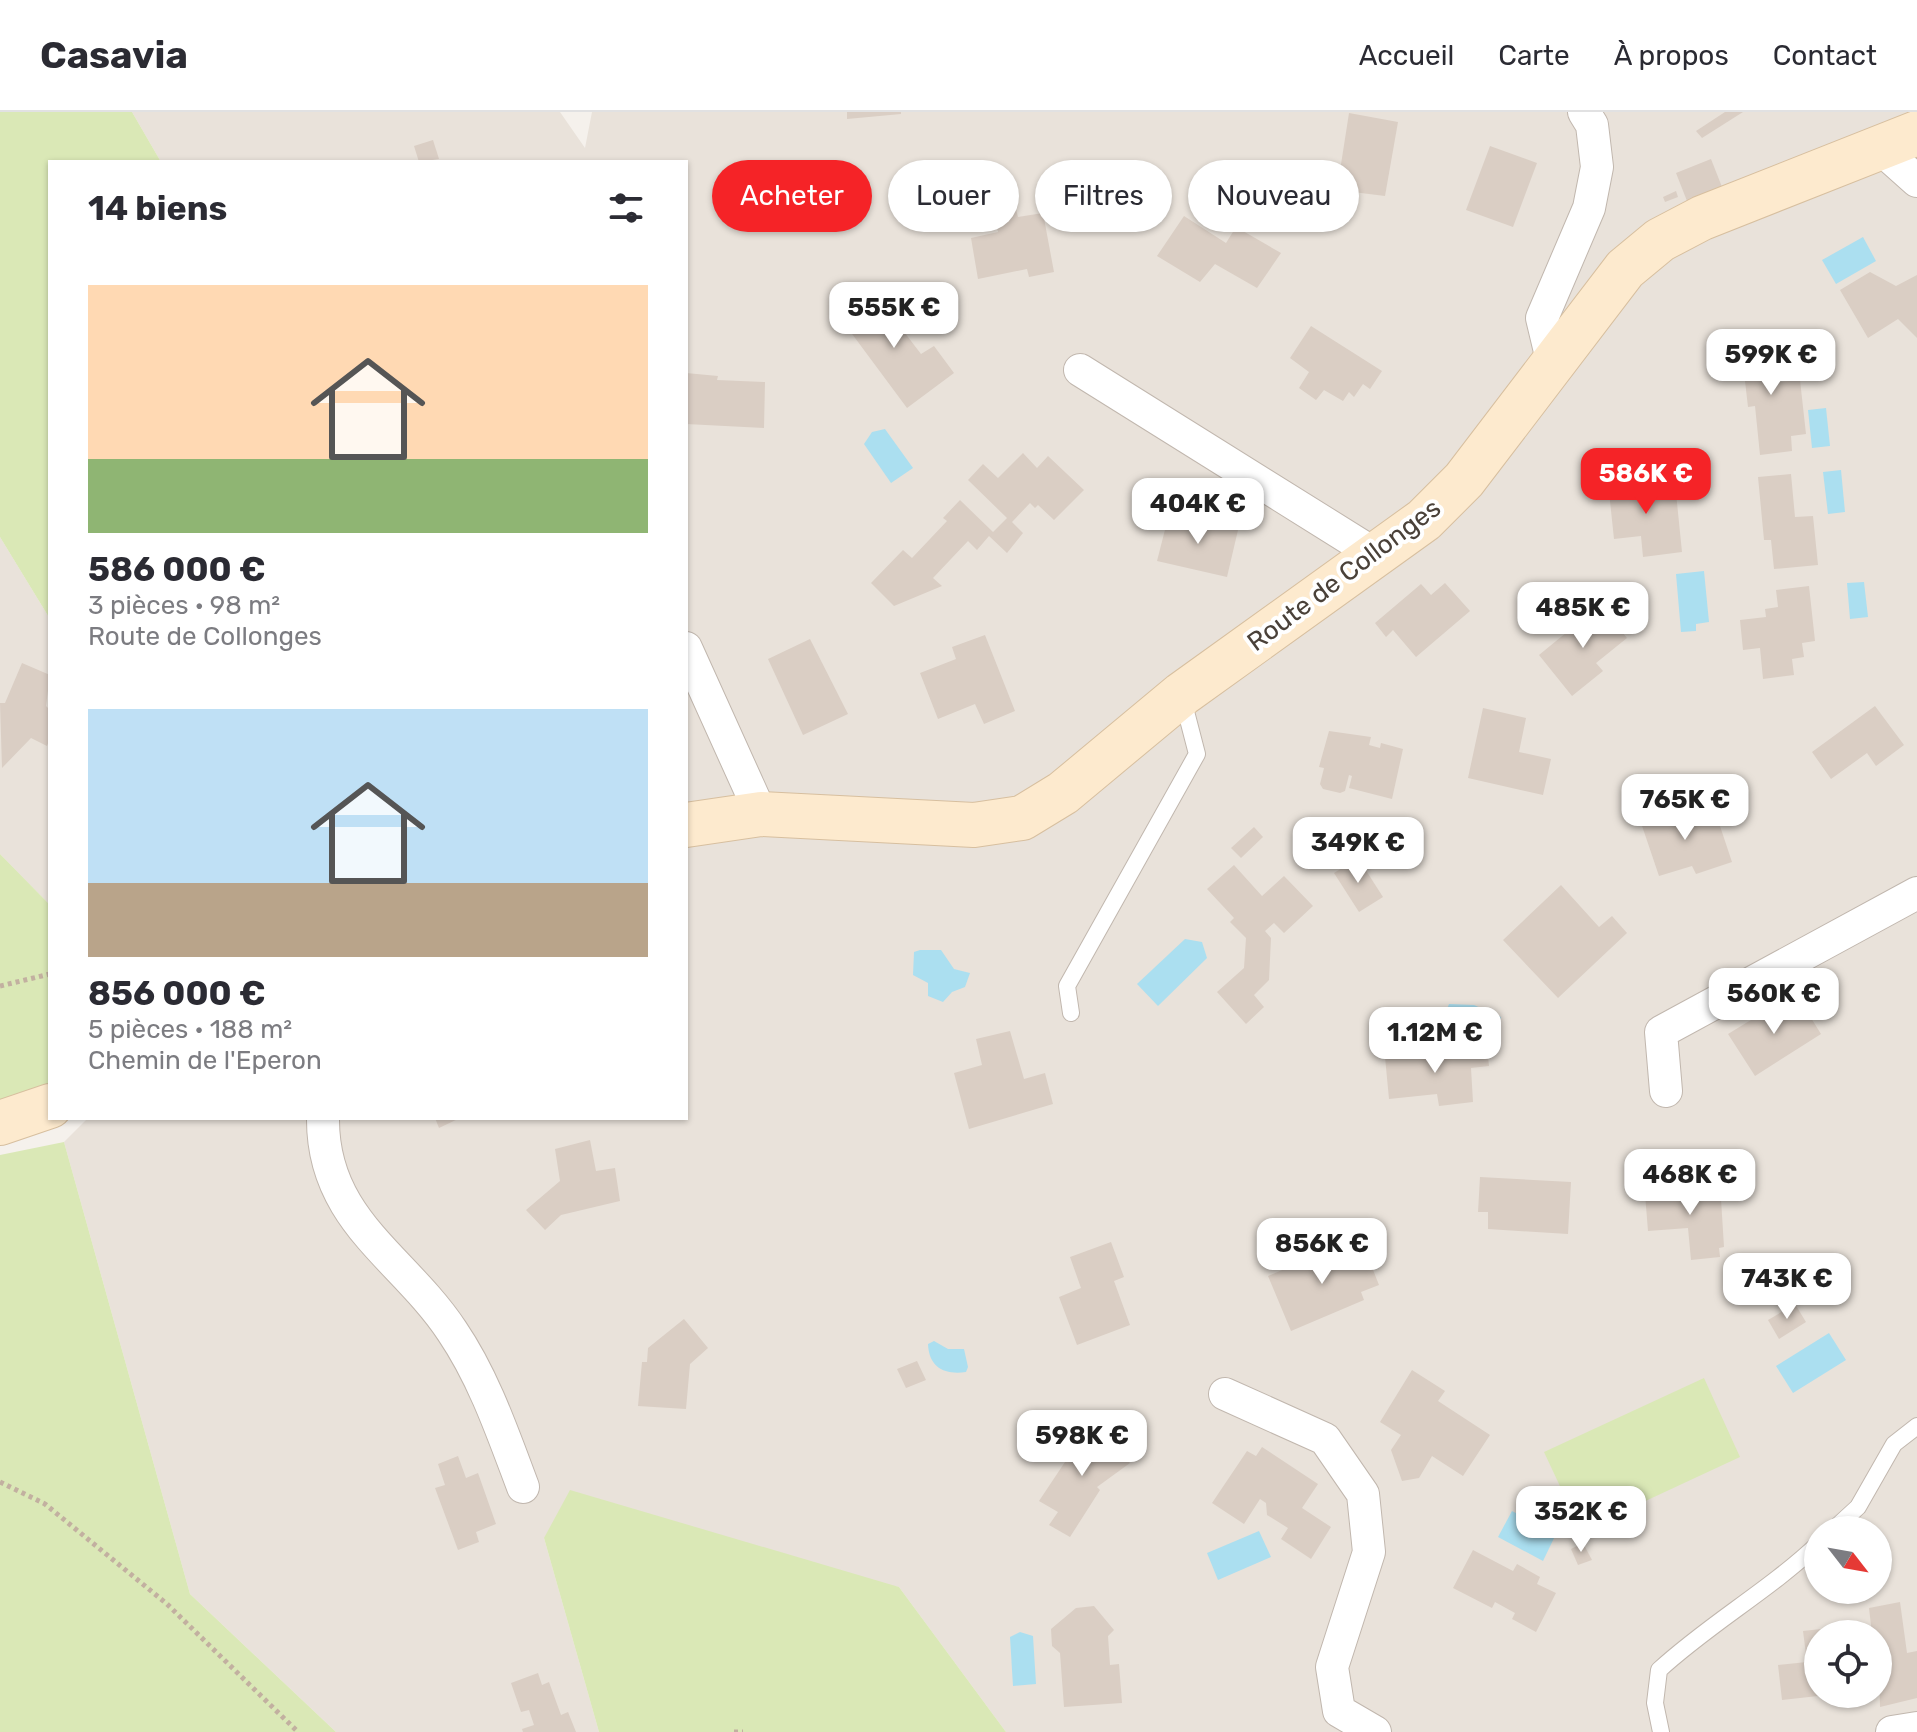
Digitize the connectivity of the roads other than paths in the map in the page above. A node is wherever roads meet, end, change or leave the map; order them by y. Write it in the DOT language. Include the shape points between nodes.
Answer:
graph roads {
  1 [pos="1584,112"];
  2 [pos="1898,141"];
  3 [pos="1917,181"];
  4 [pos="1553,364"];
  5 [pos="1080,370"];
  6 [pos="1376,555"];
  7 [pos="688,652"];
  8 [pos="1182,694"];
  9 [pos="761,814"];
  10 [pos="688,825"];
  11 [pos="1917,893"];
  12 [pos="1071,1013"];
  13 [pos="1666,1091"];
  14 [pos="48,1107"];
  15 [pos="323,1120"];
  16 [pos="0,1123"];
  17 [pos="1225,1394"];
  18 [pos="1917,1426"];
  19 [pos="523,1487"];
  20 [pos="1848,1516"];
  21 [pos="1804,1557"];
  22 [pos="1917,1728"];
  23 [pos="1375,1732"];
  24 [pos="1661,1732"];
  25 [pos="1892,1732"];
  1 -- 4 [label="street" via="1592,125 1597,167 1589,208 1542,318"];
  2 -- 3 [label="street"];
  2 -- 4 [label="main road, Route de Collonges" via="1702,218 1660,240 1625,269"];
  4 -- 6 [label="main road, Route de Collonges" via="1464,480 1424,520"];
  5 -- 6 [label="street"];
  6 -- 8 [label="main road, Route de Collonges"];
  7 -- 9 [label="street"];
  8 -- 9 [label="main road, Route de Collonges" via="1063,793 1022,818 974,825"];
  8 -- 12 [label="lane" via="1197,754 1067,986"];
  9 -- 10 [label="main road, Route de Collonges"];
  11 -- 13 [label="street" via="1661,1032"];
  14 -- 16 [label="main road"];
  15 -- 19 [label="street" via="323,1147 349,1214 452,1331 496,1415"];
  17 -- 23 [label="street" via="1325,1439 1363,1494 1369,1552 1332,1667 1339,1711"];
  18 -- 20 [label="lane" via="1894,1444"];
  21 -- 24 [label="lane" via="1659,1670 1655,1703"];
  22 -- 25 [label="street"];
}
